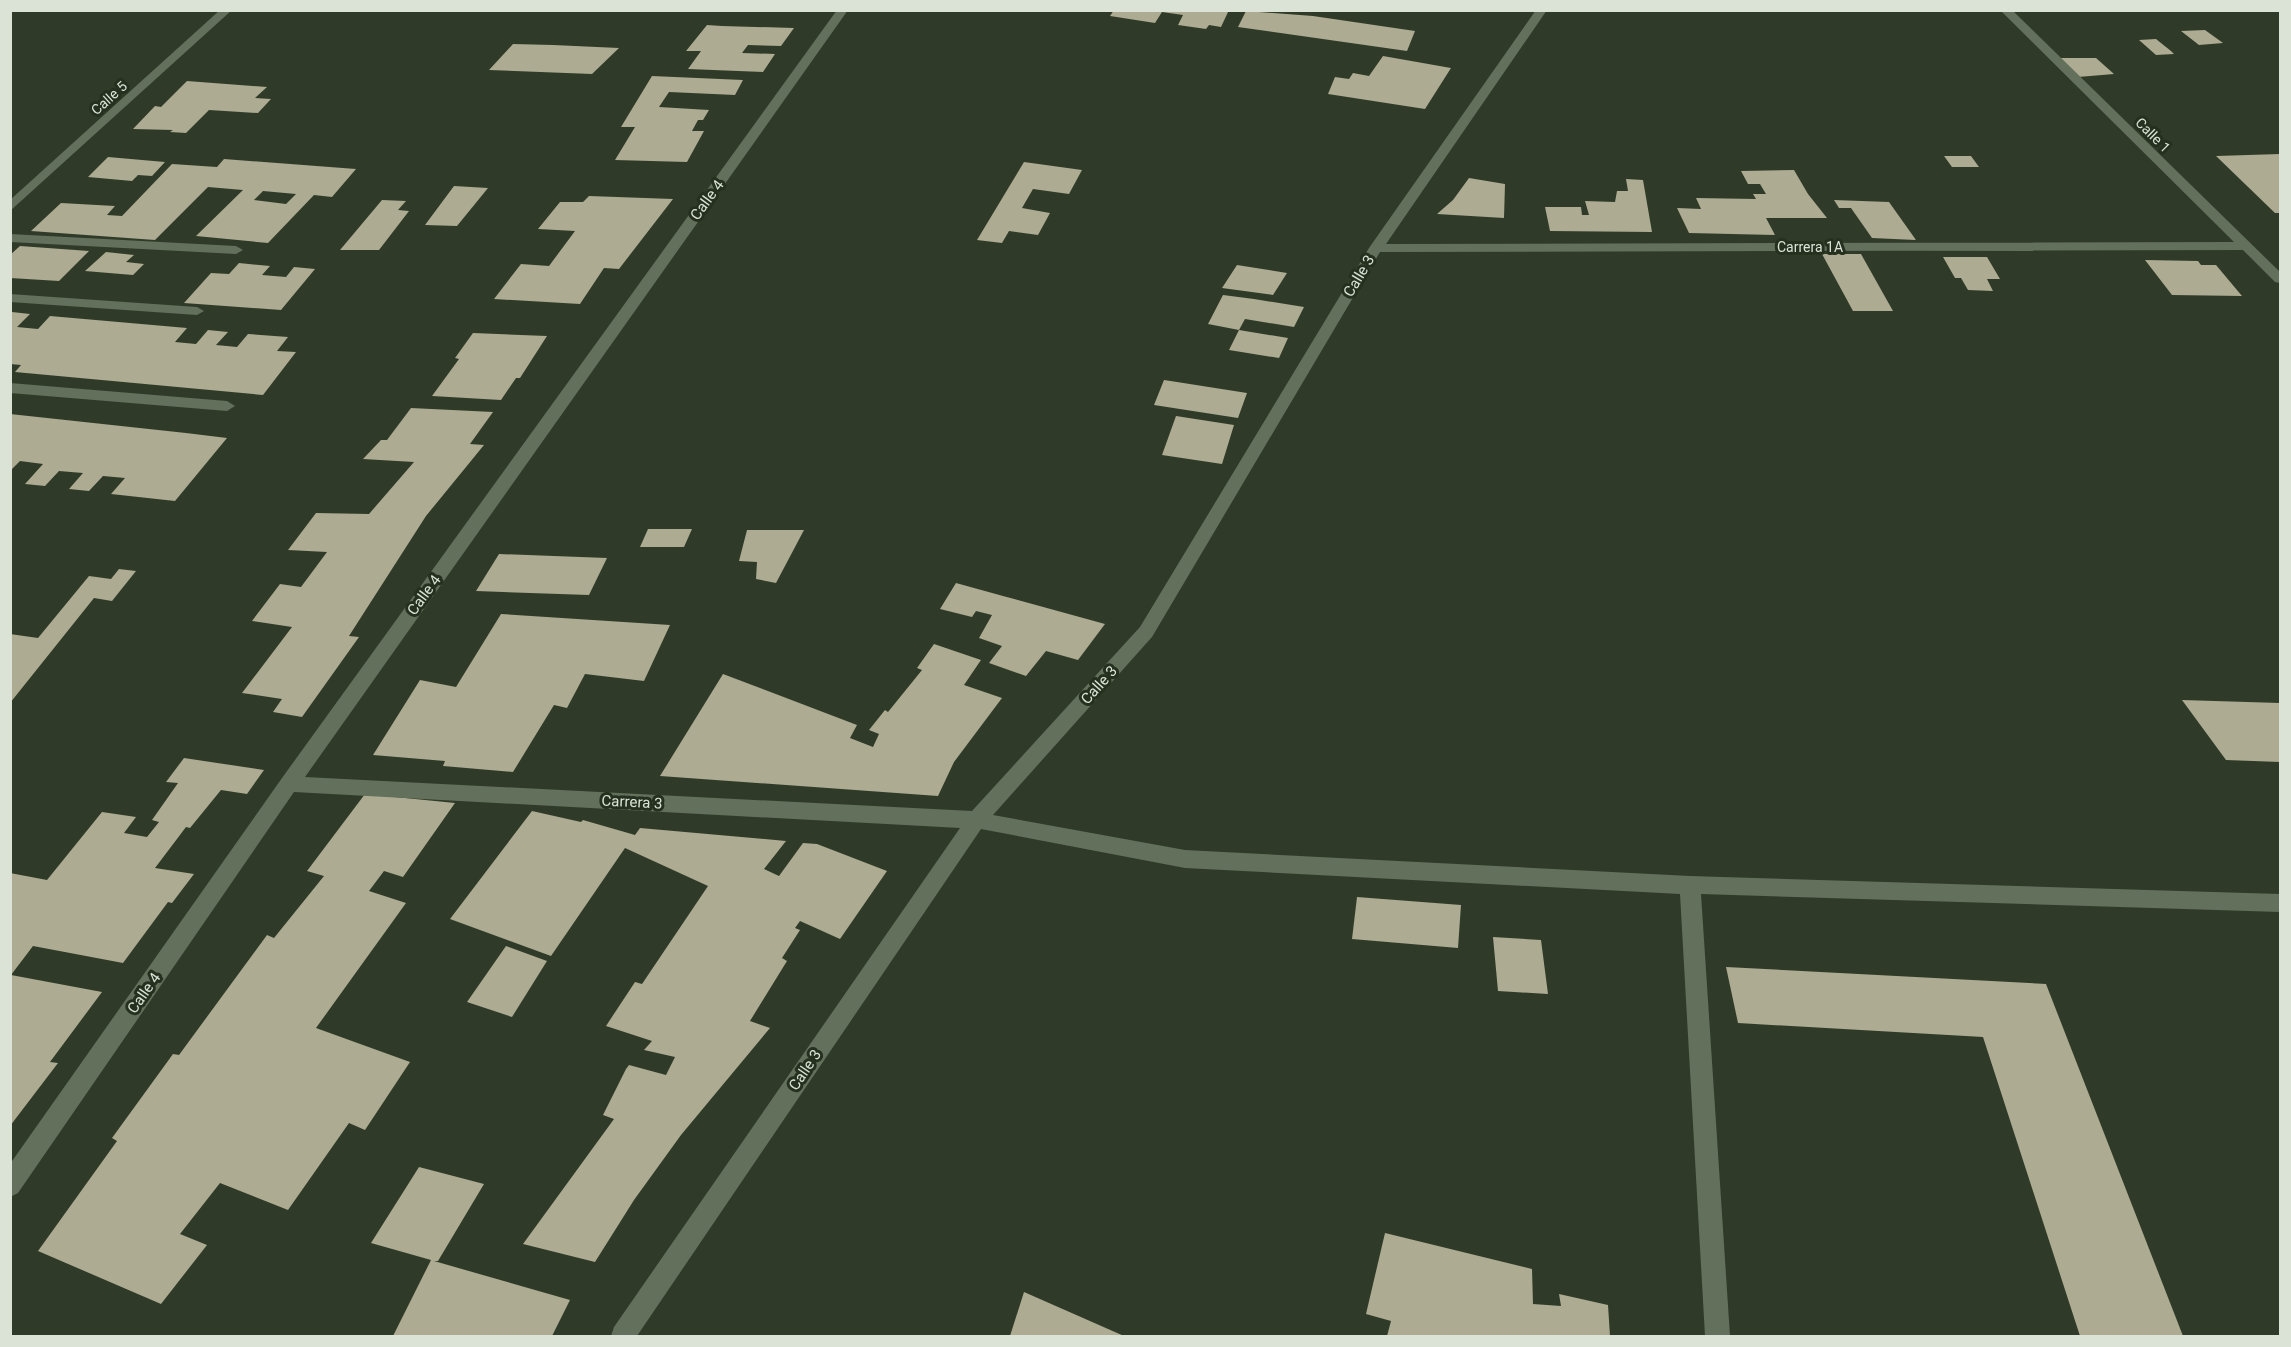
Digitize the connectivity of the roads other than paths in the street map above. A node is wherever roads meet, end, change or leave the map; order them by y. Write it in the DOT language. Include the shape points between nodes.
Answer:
graph roads {
  1 [pos="227,10"];
  2 [pos="843,10"];
  3 [pos="1542,10"];
  4 [pos="2005,10"];
  5 [pos="10,207"];
  6 [pos="10,238"];
  7 [pos="2244,246"];
  8 [pos="1376,248"];
  9 [pos="236,250"];
  10 [pos="2280,279"];
  11 [pos="10,298"];
  12 [pos="197,311"];
  13 [pos="10,388"];
  14 [pos="227,406"];
  15 [pos="289,784"];
  16 [pos="976,820"];
  17 [pos="1689,885"];
  18 [pos="2280,903"];
  19 [pos="10,1185"];
  20 [pos="624,1336"];
  21 [pos="1717,1336"];
  1 -- 5 [label="street, Calle 5"];
  2 -- 15 [label="street, Calle 4"];
  3 -- 8 [label="street, Calle 3"];
  4 -- 7 [label="street, Calle 1"];
  6 -- 9 [label="street"];
  7 -- 8 [label="street, Carrera 1A"];
  7 -- 10 [label="street, Calle 1"];
  8 -- 16 [label="street, Calle 3" via="1146,632"];
  11 -- 12 [label="street"];
  13 -- 14 [label="street"];
  15 -- 16 [label="street, Carrera 3"];
  15 -- 19 [label="street, Calle 4"];
  16 -- 17 [label="street, Carrera 3" via="1185,859"];
  16 -- 20 [label="street, Calle 3"];
  17 -- 18 [label="street, Carrera 3"];
  17 -- 21 [label="street"];
}
